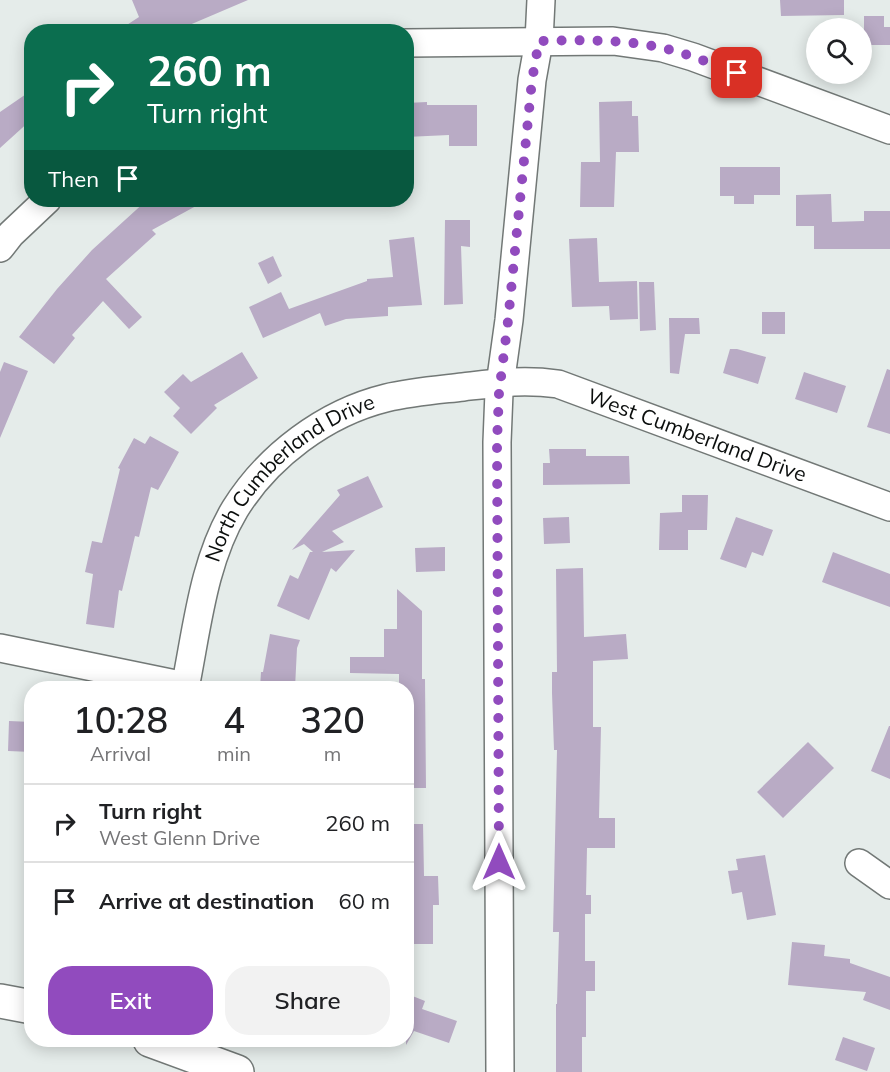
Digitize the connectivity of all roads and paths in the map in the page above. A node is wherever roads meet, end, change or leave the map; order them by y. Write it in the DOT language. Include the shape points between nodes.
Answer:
graph roads {
  1 [pos="541,0"];
  2 [pos="539,41"];
  3 [pos="414,43"];
  4 [pos="890,130"];
  5 [pos="40,207"];
  6 [pos="0,248"];
  7 [pos="501,383"];
  8 [pos="890,507"];
  9 [pos="0,648"];
  10 [pos="157,681"];
  11 [pos="186,681"];
  12 [pos="859,863"];
  13 [pos="890,885"];
  14 [pos="0,1001"];
  15 [pos="24,1006"];
  16 [pos="169,1047"];
  17 [pos="237,1072"];
  18 [pos="500,1072"];
  1 -- 2 [label="street"];
  2 -- 3 [label="street"];
  2 -- 4 [label="street" via="613,41 663,48"];
  2 -- 7 [label="street"];
  5 -- 6 [label="street"];
  7 -- 8 [label="street, West Cumberland Drive" via="558,384"];
  7 -- 11 [label="street, North Cumberland Drive" via="422,391 358,406 328,420 280,455 249,490 220,540 208,575"];
  7 -- 18 [label="street" via="497,442"];
  9 -- 10 [label="street"];
  12 -- 13 [label="street"];
  14 -- 15 [label="main road"];
  16 -- 17 [label="main road"];
}
